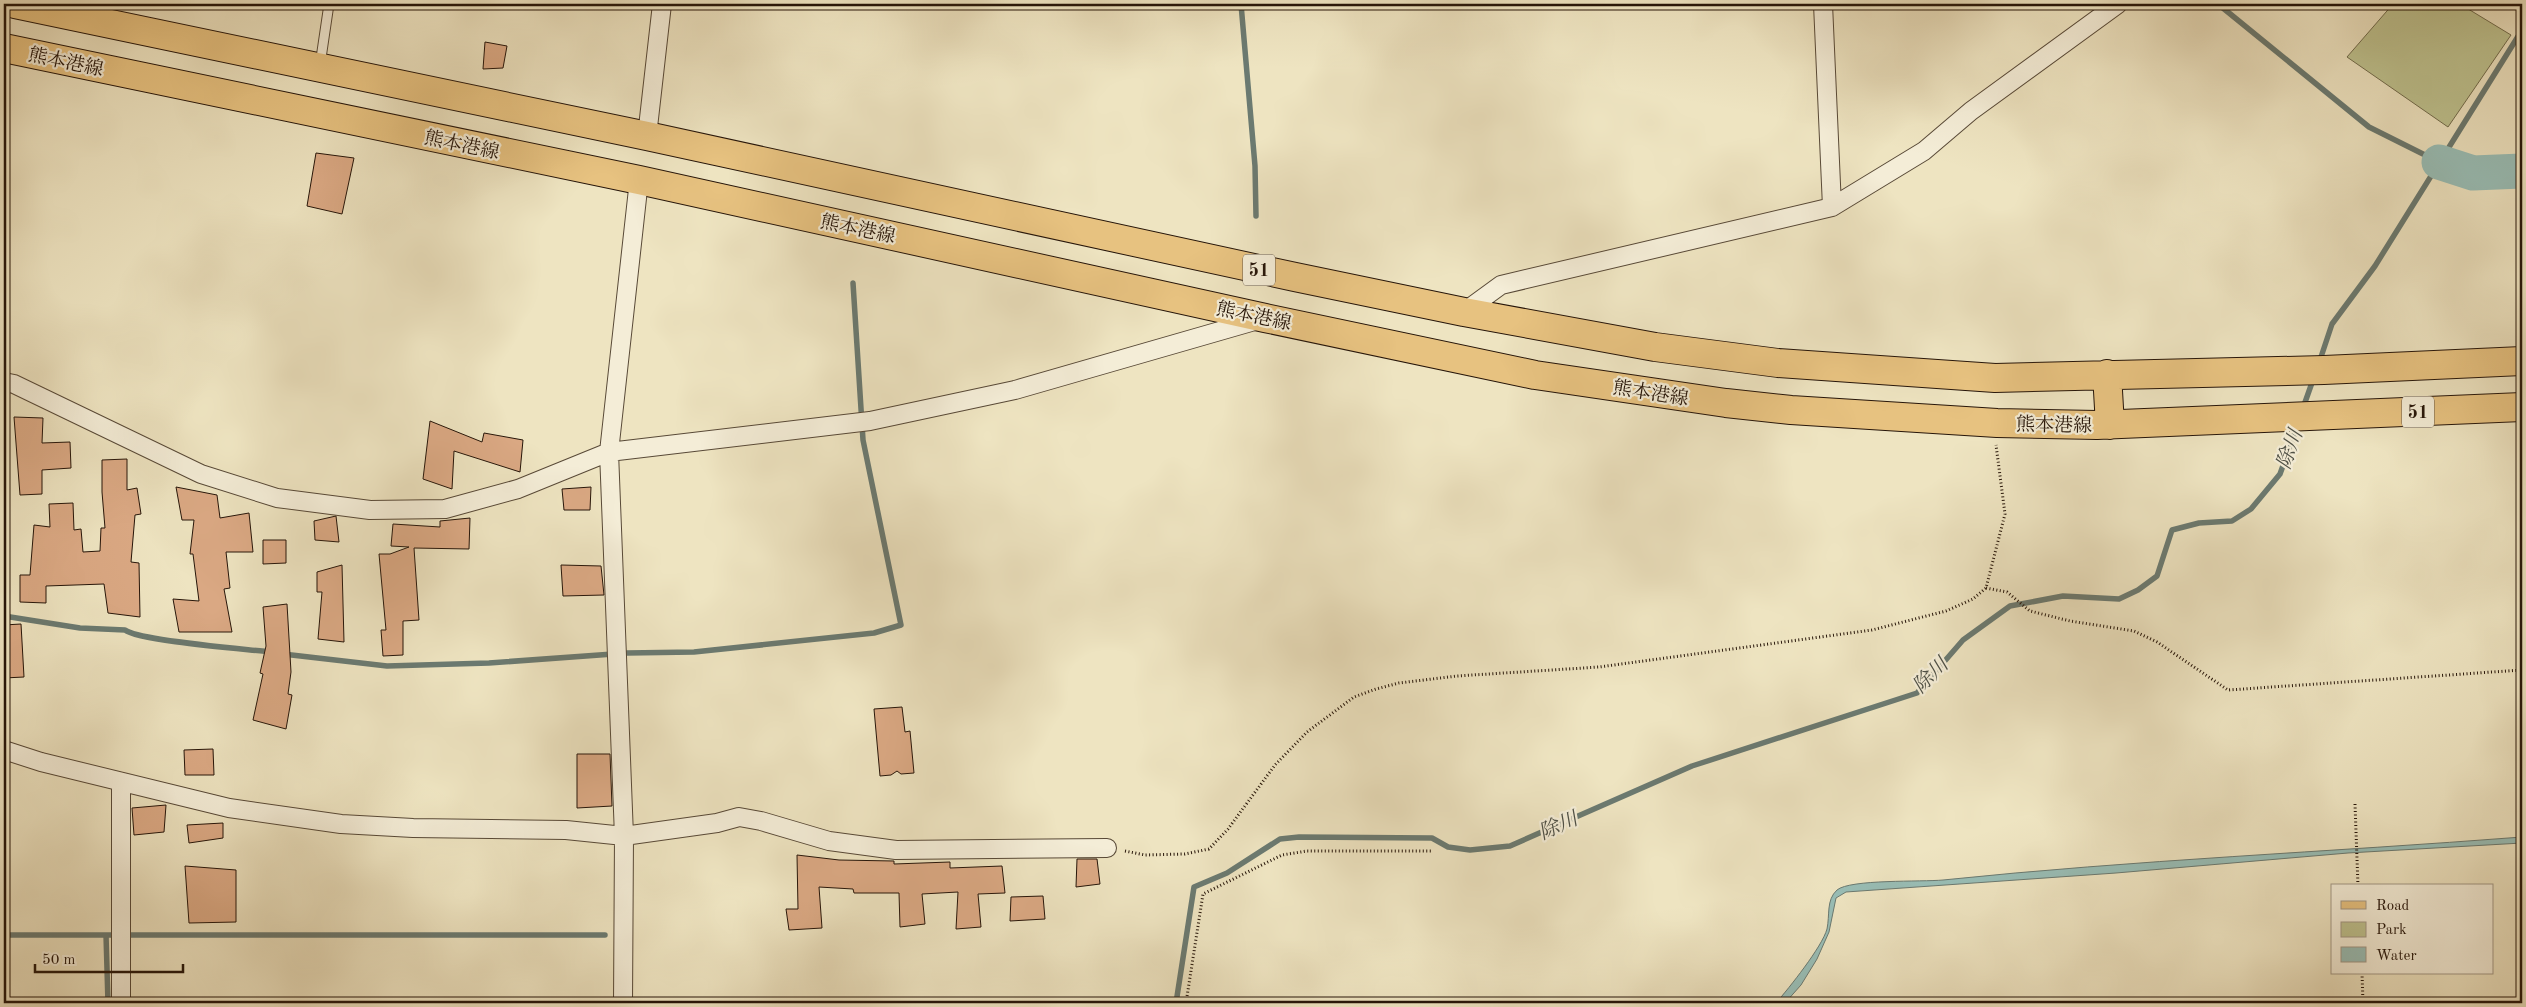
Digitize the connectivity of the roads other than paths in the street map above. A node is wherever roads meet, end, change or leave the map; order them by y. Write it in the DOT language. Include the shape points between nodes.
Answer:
graph roads {
  1 [pos="15,4"];
  2 [pos="329,4"];
  3 [pos="662,4"];
  4 [pos="1823,4"];
  5 [pos="2118,4"];
  6 [pos="4,48"];
  7 [pos="320,68"];
  8 [pos="647,136"];
  9 [pos="640,180"];
  10 [pos="1832,207"];
  11 [pos="1464,312"];
  12 [pos="1265,318"];
  13 [pos="2522,361"];
  14 [pos="2107,374"];
  15 [pos="4,382"];
  16 [pos="2522,407"];
  17 [pos="2110,425"];
  18 [pos="609,452"];
  19 [pos="4,750"];
  20 [pos="121,782"];
  21 [pos="624,836"];
  22 [pos="1107,848"];
  23 [pos="121,1003"];
  24 [pos="623,1003"];
  1 -- 7 [label="main road, 51"];
  2 -- 7 [label="lane"];
  3 -- 8 [label="street"];
  4 -- 10 [label="street"];
  5 -- 10 [label="street" via="1971,111 1924,151"];
  6 -- 9 [label="main road, 熊本港線 / 51"];
  7 -- 8 [label="main road, 51"];
  8 -- 11 [label="main road, 51"];
  9 -- 12 [label="main road, 熊本港線 / 51"];
  9 -- 18 [label="street"];
  10 -- 11 [label="street" via="1500,285"];
  11 -- 14 [label="main road, 51" via="1654,347 1778,363 1995,378"];
  12 -- 17 [label="main road, 熊本港線 / 51" via="1535,375 1726,403 1997,423"];
  12 -- 18 [label="street" via="1015,390 870,421"];
  13 -- 14 [label="main road, 51" via="2324,370"];
  14 -- 17 [label="main road"];
  15 -- 18 [label="street" via="201,474 277,498 370,510 445,509 518,489"];
  16 -- 17 [label="main road, 熊本港線 / 51"];
  18 -- 21 [label="street"];
  19 -- 20 [label="street"];
  20 -- 21 [label="street" via="229,808 340,824 566,830"];
  20 -- 23 [label="street"];
  21 -- 22 [label="street" via="739,817 829,841 896,850"];
  21 -- 24 [label="street"];
}
